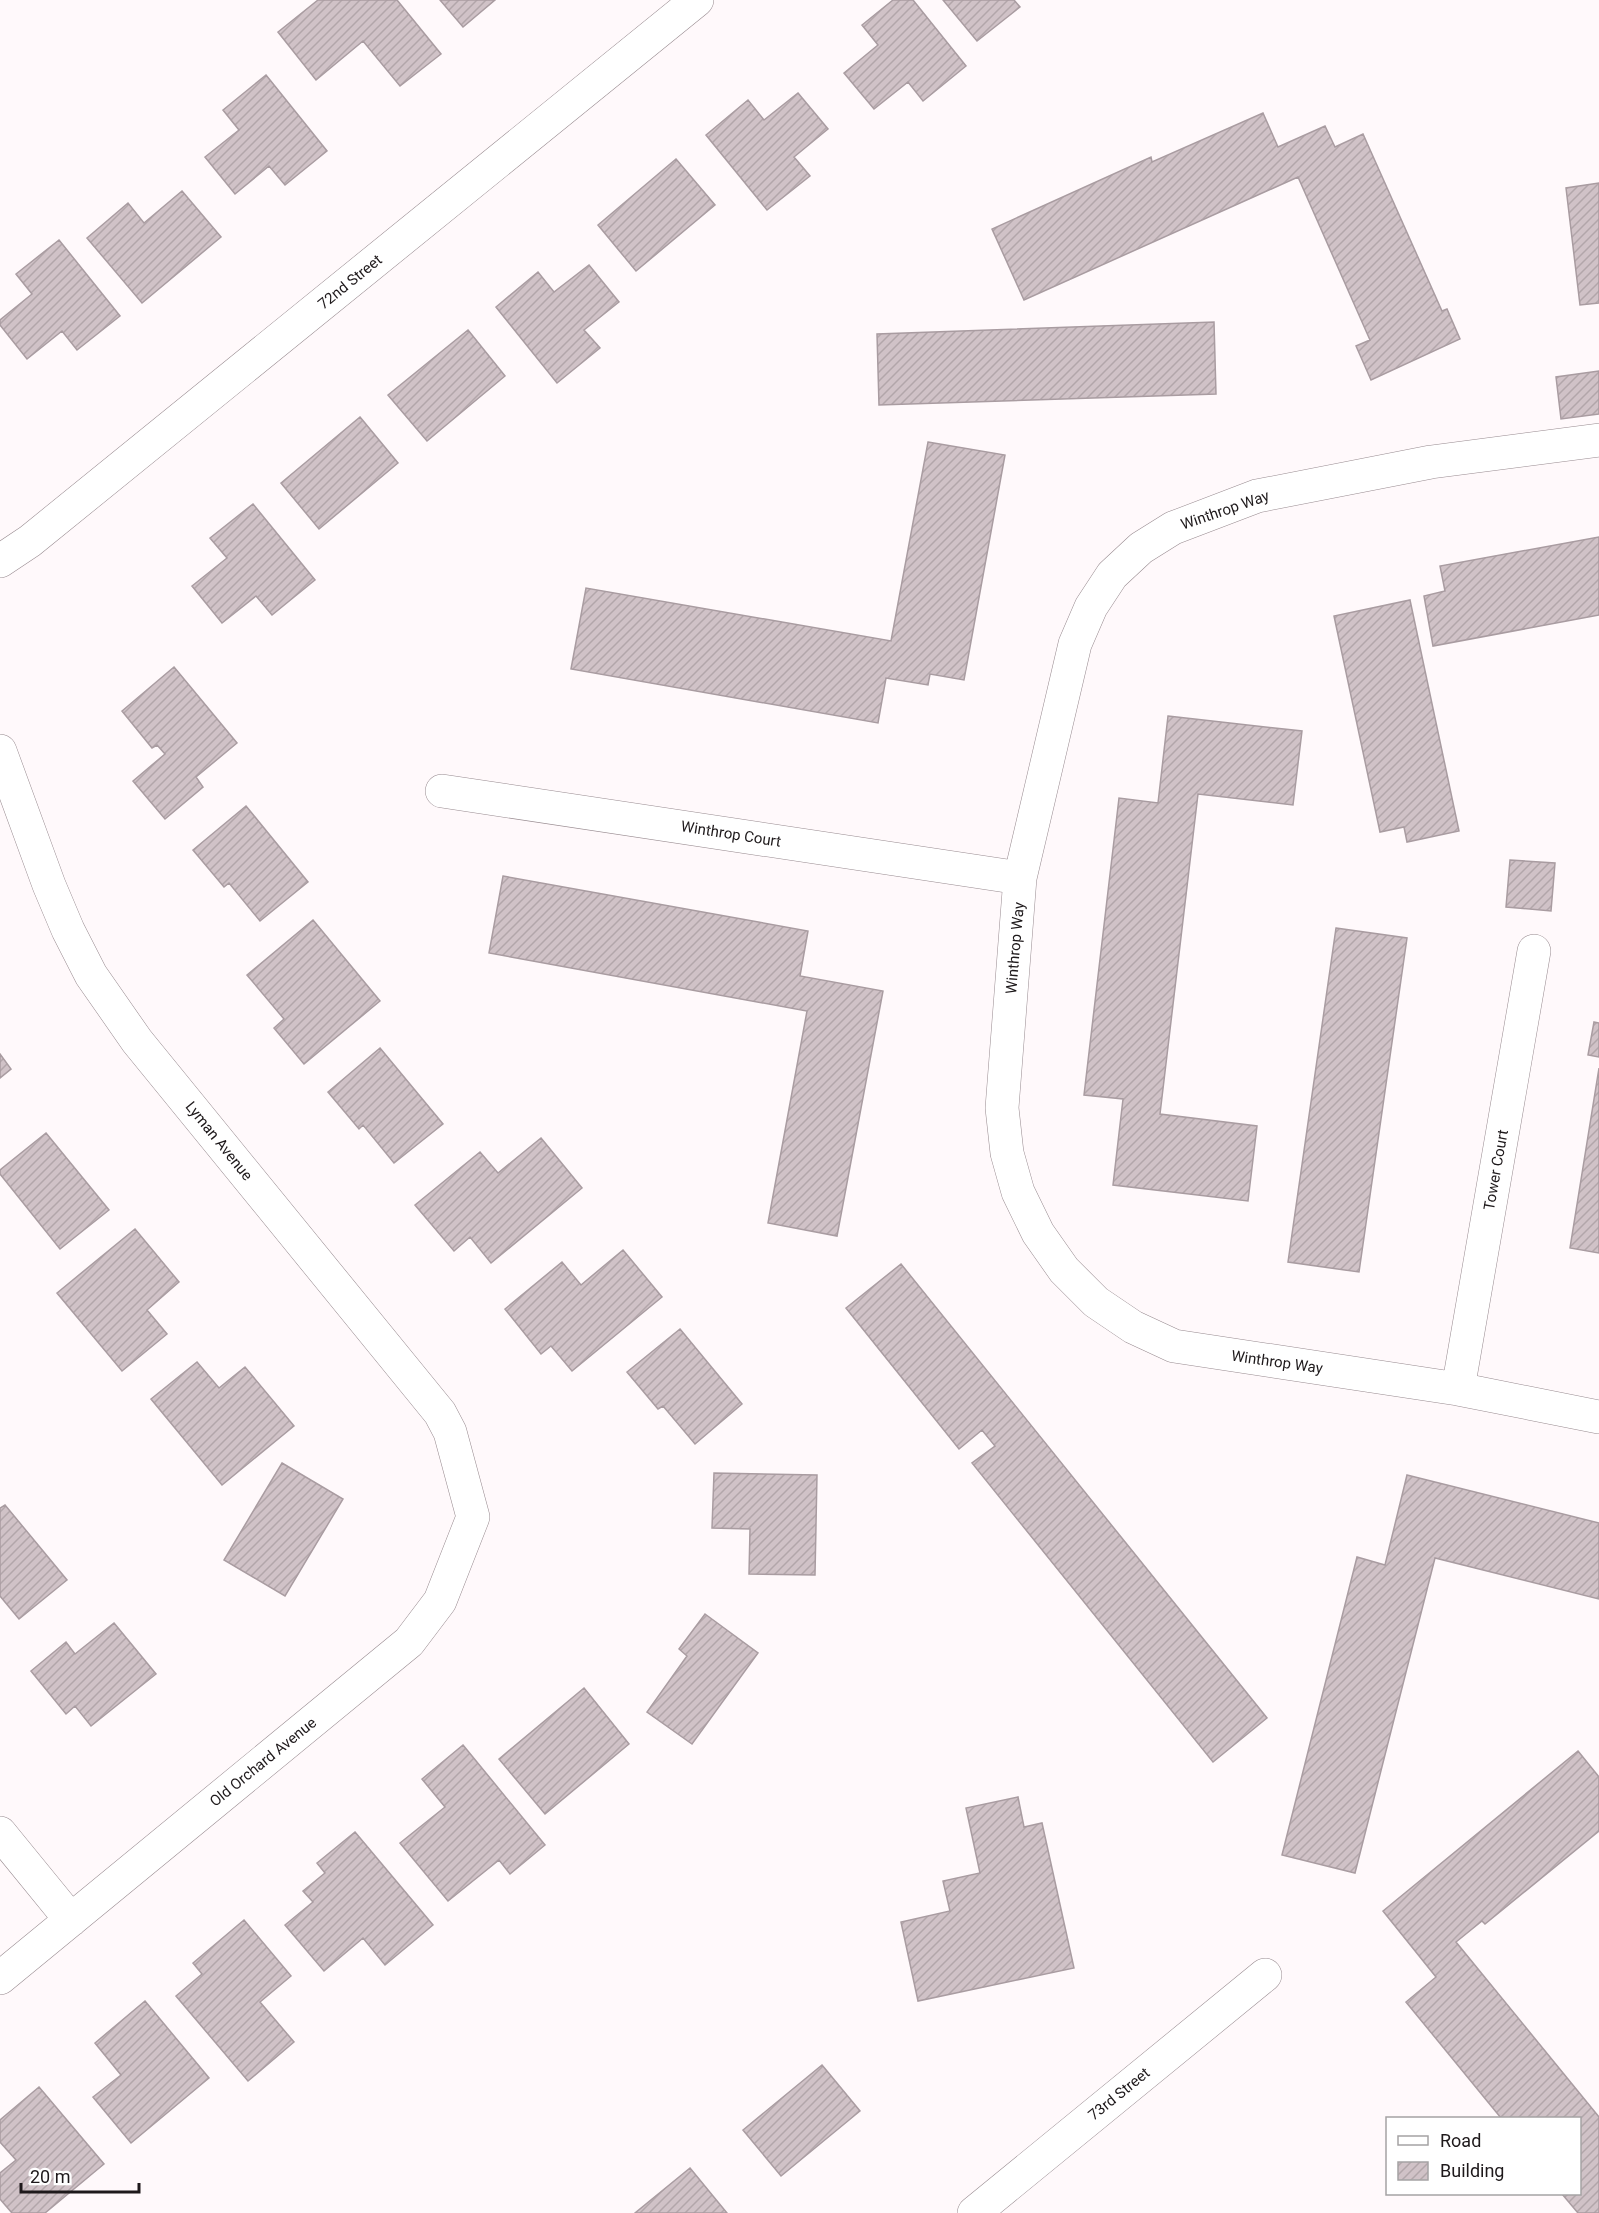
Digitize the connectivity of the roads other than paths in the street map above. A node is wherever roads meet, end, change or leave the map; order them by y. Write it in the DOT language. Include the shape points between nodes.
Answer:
graph roads {
  1 [pos="698,0"];
  2 [pos="1599,440"];
  3 [pos="0,561"];
  4 [pos="0,751"];
  5 [pos="442,791"];
  6 [pos="1020,878"];
  7 [pos="1534,951"];
  8 [pos="1458,1389"];
  9 [pos="1599,1417"];
  10 [pos="471,1509"];
  11 [pos="0,1833"];
  12 [pos="71,1920"];
  13 [pos="1265,1975"];
  14 [pos="0,1978"];
  15 [pos="974,2213"];
  1 -- 3 [label="street, 72nd Street" via="30,541"];
  2 -- 6 [label="street, Winthrop Way" via="1431,462 1257,496 1173,528 1140,548 1112,575 1090,607 1076,644"];
  4 -- 10 [label="street, Lyman Avenue" via="49,885 91,975 137,1041 440,1413 450,1432"];
  5 -- 6 [label="street, Winthrop Court"];
  6 -- 8 [label="street, Winthrop Way" via="1003,1119 1018,1192 1038,1233 1064,1270 1096,1302 1174,1346"];
  7 -- 8 [label="street, Tower Court"];
  8 -- 9 [label="street, Winthrop Way"];
  10 -- 12 [label="street, Old Orchard Avenue" via="473,1517 441,1601 409,1642"];
  11 -- 12 [label="street"];
  12 -- 14 [label="street, Old Orchard Avenue"];
  13 -- 15 [label="street, 73rd Street"];
}
